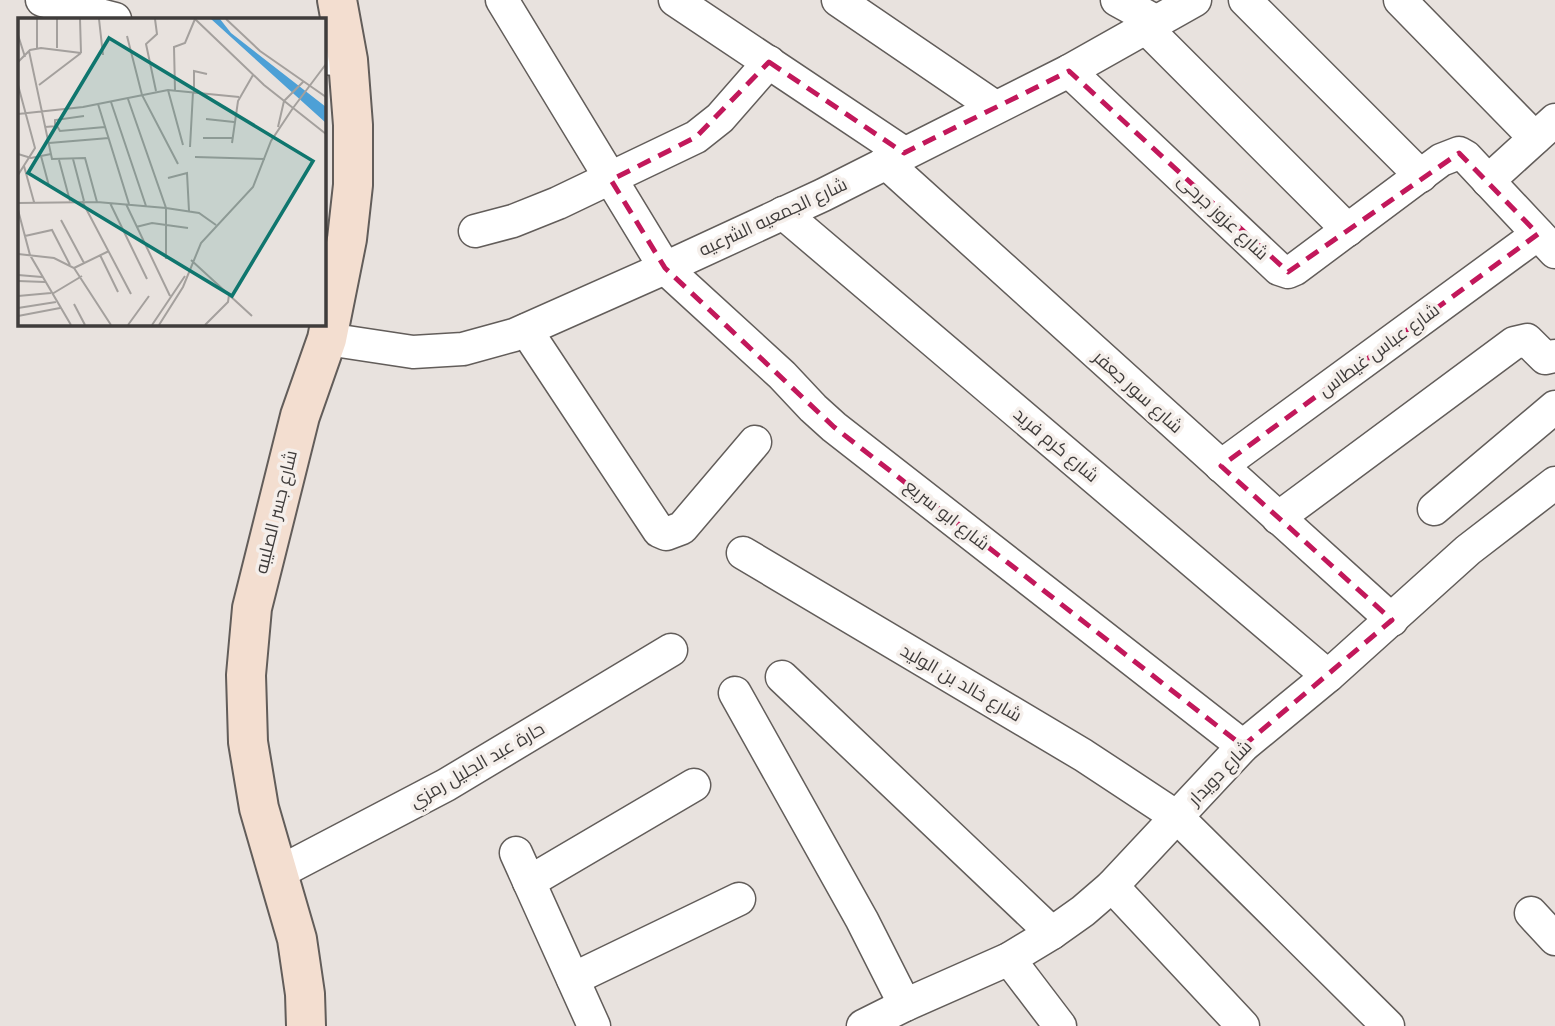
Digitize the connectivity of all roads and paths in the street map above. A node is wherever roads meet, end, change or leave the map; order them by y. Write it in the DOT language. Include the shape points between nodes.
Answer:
graph roads {
  1 [pos="42,0"];
  2 [pos="337,0"];
  3 [pos="502,0"];
  4 [pos="675,0"];
  5 [pos="838,0"];
  6 [pos="1117,0"];
  7 [pos="1195,0"];
  8 [pos="1245,0"];
  9 [pos="1399,0"];
  10 [pos="112,18"];
  11 [pos="1151,25"];
  12 [pos="336,59"];
  13 [pos="768,62"];
  14 [pos="1069,71"];
  15 [pos="995,107"];
  16 [pos="1545,129"];
  17 [pos="894,158"];
  18 [pos="1421,176"];
  19 [pos="611,180"];
  20 [pos="1488,181"];
  21 [pos="783,213"];
  22 [pos="1348,230"];
  23 [pos="475,231"];
  24 [pos="1547,243"];
  25 [pos="665,268"];
  26 [pos="526,330"];
  27 [pos="327,339"];
  28 [pos="1555,356"];
  29 [pos="1555,407"];
  30 [pos="755,442"];
  31 [pos="1221,466"];
  32 [pos="1555,482"];
  33 [pos="1434,509"];
  34 [pos="1279,518"];
  35 [pos="743,553"];
  36 [pos="1392,620"];
  37 [pos="671,650"];
  38 [pos="1328,676"];
  39 [pos="782,677"];
  40 [pos="736,692"];
  41 [pos="1243,746"];
  42 [pos="694,785"];
  43 [pos="1177,817"];
  44 [pos="516,853"];
  45 [pos="278,873"];
  46 [pos="529,882"];
  47 [pos="1112,886"];
  48 [pos="739,898"];
  49 [pos="1531,914"];
  50 [pos="1052,933"];
  51 [pos="1555,939"];
  52 [pos="1009,959"];
  53 [pos="573,979"];
  54 [pos="904,1013"];
  55 [pos="306,1026"];
  56 [pos="594,1026"];
  57 [pos="863,1026"];
  58 [pos="1060,1026"];
  59 [pos="1242,1026"];
  60 [pos="1388,1026"];
  1 -- 10 [label="street"];
  2 -- 12 [label="street, شارع جسر الصليبه"];
  3 -- 19 [label="street, شارع ابو سريع"];
  4 -- 13 [label="street, شارع سور جعفر"];
  5 -- 15 [label="street"];
  6 -- 11 [label="street"];
  7 -- 11 [label="street, شارع الجمعيه الشرعيه"];
  8 -- 18 [label="street"];
  9 -- 16 [label="street"];
  11 -- 14 [label="street, شارع الجمعيه الشرعيه"];
  11 -- 22 [label="street"];
  12 -- 27 [label="street, شارع جسر الصليبه" via="353,125 353,185"];
  13 -- 17 [label="street, شارع سور جعفر"];
  13 -- 19 [label="street" via="710,127"];
  14 -- 15 [label="street, شارع الجمعيه الشرعيه"];
  14 -- 22 [label="street, شارع عزوز جرحى" via="1279,269 1295,269"];
  15 -- 17 [label="street, شارع الجمعيه الشرعيه"];
  16 -- 20 [label="street"];
  17 -- 21 [label="street, شارع الجمعيه الشرعيه"];
  17 -- 31 [label="street, شارع سور جعفر"];
  18 -- 20 [label="street, شارع عزوز جرحى" via="1459,153"];
  18 -- 22 [label="street, شارع عزوز جرحى"];
  19 -- 23 [label="street" via="513,221"];
  19 -- 25 [label="street, شارع ابو سريع"];
  20 -- 24 [label="street"];
  21 -- 25 [label="street, شارع الجمعيه الشرعيه"];
  21 -- 38 [label="street, شارع كرم فريد"];
  24 -- 31 [label="street, شارع عباس غيطاس"];
  25 -- 26 [label="street, شارع الجمعيه الشرعيه"];
  25 -- 41 [label="street, شارع ابو سريع" via="834,427"];
  26 -- 27 [label="street, شارع الجمعيه الشرعيه" via="463,349 413,352"];
  26 -- 30 [label="street" via="659,531 666,534 682,528"];
  27 -- 45 [label="street, شارع جسر الصليبه" via="291,449 252,608 246,675 248,742 259,808"];
  28 -- 34 [label="street" via="1545,359 1527,340 1514,343"];
  29 -- 33 [label="street"];
  31 -- 34 [label="street, شارع سور جعفر"];
  32 -- 36 [label="street, شارع دويدار" via="1468,550"];
  34 -- 36 [label="street, شارع سور جعفر"];
  35 -- 43 [label="street, شارع خالد بن الوليد" via="1083,755"];
  36 -- 38 [label="street, شارع دويدار"];
  37 -- 45 [label="street, حارة عبد الجليل رمزي" via="446,785"];
  38 -- 41 [label="street, شارع دويدار"];
  39 -- 50 [label="street"];
  40 -- 54 [label="street" via="862,920"];
  41 -- 43 [label="street, شارع دويدار"];
  42 -- 46 [label="street"];
  43 -- 47 [label="street, شارع دويدار"];
  43 -- 60 [label="street, شارع خالد بن الوليد"];
  44 -- 46 [label="street"];
  45 -- 55 [label="street, شارع جسر الصليبه" via="297,939"];
  46 -- 53 [label="street"];
  47 -- 50 [label="street, شارع دويدار"];
  47 -- 59 [label="street"];
  48 -- 53 [label="street"];
  49 -- 51 [label="street"];
  50 -- 52 [label="street, شارع دويدار"];
  52 -- 54 [label="street, شارع دويدار"];
  52 -- 58 [label="street"];
  53 -- 56 [label="street"];
  54 -- 57 [label="street, شارع دويدار"];
}
